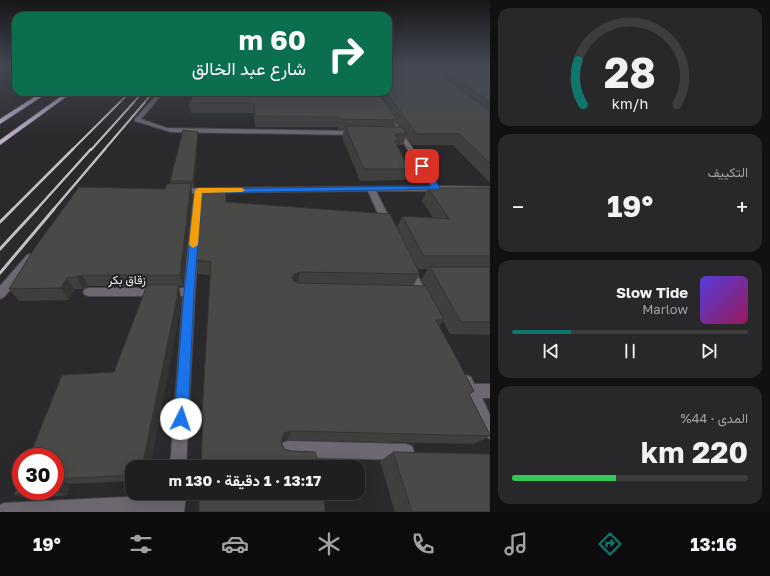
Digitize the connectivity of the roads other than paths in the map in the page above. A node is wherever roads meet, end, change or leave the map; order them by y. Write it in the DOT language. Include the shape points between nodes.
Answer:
graph roads {
  1 [pos="40,96"];
  2 [pos="64,96"];
  3 [pos="158,96"];
  4 [pos="375,96"];
  5 [pos="0,122"];
  6 [pos="361,133"];
  7 [pos="392,134"];
  8 [pos="400,134"];
  9 [pos="1,142"];
  10 [pos="371,188"];
  11 [pos="436,188"];
  12 [pos="490,189"];
  13 [pos="198,190"];
  14 [pos="167,191"];
  15 [pos="395,238"];
  16 [pos="39,248"];
  17 [pos="405,260"];
  18 [pos="89,292"];
  19 [pos="189,292"];
  20 [pos="0,294"];
  21 [pos="406,294"];
  22 [pos="422,294"];
  23 [pos="429,308"];
  24 [pos="460,370"];
  25 [pos="470,391"];
  26 [pos="490,391"];
  27 [pos="490,431"];
  28 [pos="288,449"];
  29 [pos="420,453"];
  30 [pos="178,460"];
  31 [pos="176,503"];
  32 [pos="4,512"];
  1 -- 5 [label="highway"];
  2 -- 9 [label="highway"];
  3 -- 6 [label="street" via="137,120 171,130"];
  4 -- 8 [label="street"];
  7 -- 8 [label="street"];
  8 -- 11 [label="street"];
  10 -- 11 [label="street"];
  10 -- 13 [label="street"];
  10 -- 15 [label="street"];
  11 -- 12 [label="street"];
  13 -- 14 [label="street"];
  13 -- 19 [label="street"];
  16 -- 20 [label="street"];
  17 -- 22 [label="street" via="416,274"];
  18 -- 19 [label="street, زقاق بكر"];
  19 -- 30 [label="street"];
  21 -- 22 [label="street"];
  22 -- 23 [label="street"];
  24 -- 25 [label="street"];
  25 -- 26 [label="street"];
  25 -- 27 [label="street"];
  28 -- 29 [label="street"];
  31 -- 32 [label="street"];
}
